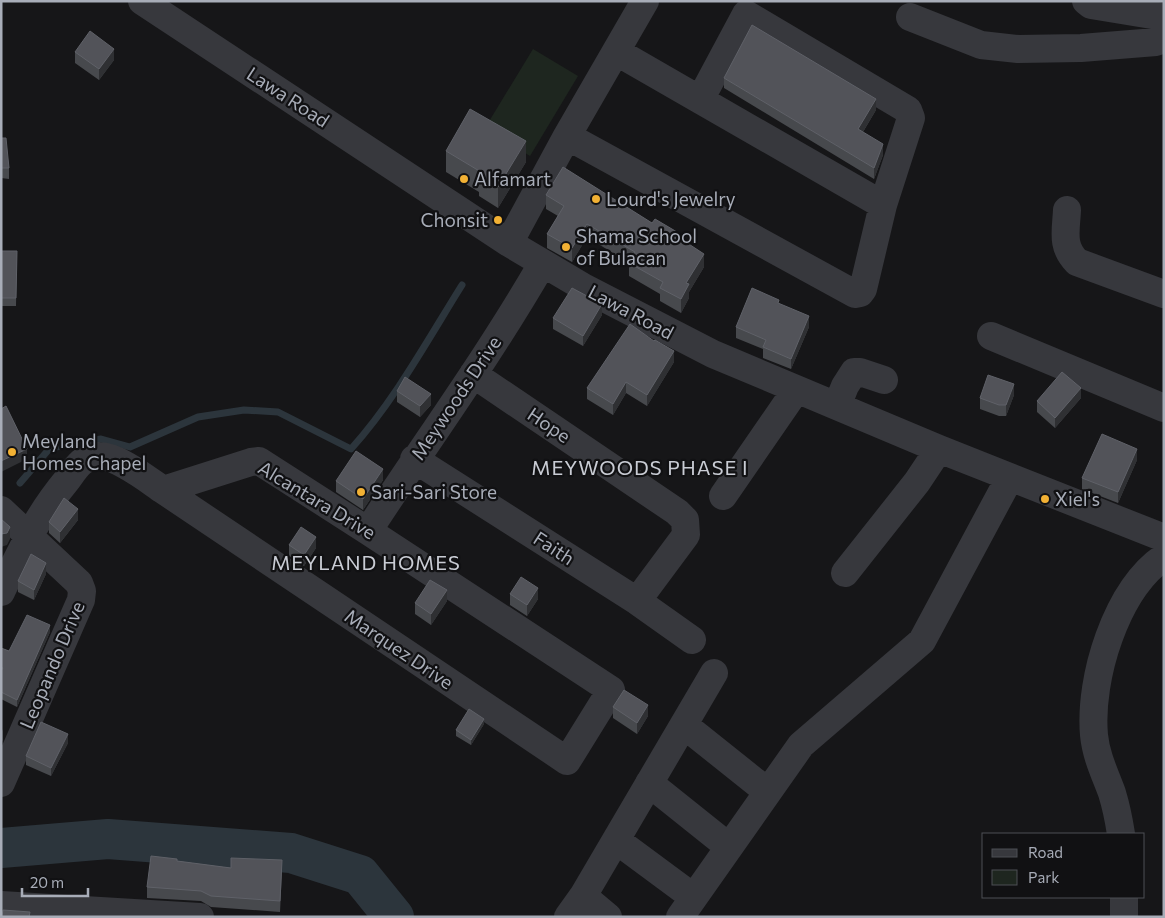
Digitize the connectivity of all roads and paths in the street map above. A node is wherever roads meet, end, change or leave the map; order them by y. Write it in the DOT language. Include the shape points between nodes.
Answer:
graph roads {
  1 [pos="142,1"];
  2 [pos="646,1"];
  3 [pos="1086,1"];
  4 [pos="1164,16"];
  5 [pos="910,17"];
  6 [pos="1164,39"];
  7 [pos="617,52"];
  8 [pos="700,100"];
  9 [pos="567,136"];
  10 [pos="883,205"];
  11 [pos="1067,210"];
  12 [pos="508,243"];
  13 [pos="542,264"];
  14 [pos="1164,294"];
  15 [pos="991,336"];
  16 [pos="473,374"];
  17 [pos="884,380"];
  18 [pos="796,390"];
  19 [pos="837,406"];
  20 [pos="1164,408"];
  21 [pos="939,449"];
  22 [pos="414,459"];
  23 [pos="1010,477"];
  24 [pos="163,490"];
  25 [pos="723,496"];
  26 [pos="1,510"];
  27 [pos="368,531"];
  28 [pos="28,535"];
  29 [pos="1164,538"];
  30 [pos="1164,556"];
  31 [pos="844,573"];
  32 [pos="5,577"];
  33 [pos="637,601"];
  34 [pos="692,640"];
  35 [pos="714,673"];
  36 [pos="611,690"];
  37 [pos="684,725"];
  38 [pos="1,783"];
  39 [pos="649,783"];
  40 [pos="768,792"];
  41 [pos="1121,833"];
  42 [pos="616,840"];
  43 [pos="729,847"];
  44 [pos="1124,898"];
  45 [pos="1,905"];
  46 [pos="575,906"];
  47 [pos="686,907"];
  48 [pos="200,917"];
  49 [pos="608,917"];
  50 [pos="1124,917"];
  1 -- 12 [label="street, Lawa Road"];
  2 -- 7 [label="street"];
  3 -- 4 [label="street" via="1091,5"];
  5 -- 6 [label="street" via="980,45 1018,50 1081,48"];
  7 -- 8 [label="street"];
  7 -- 9 [label="street"];
  8 -- 10 [label="street"];
  8 -- 10 [label="street" via="746,14 908,110 911,118"];
  9 -- 10 [label="street" via="855,294 863,289"];
  9 -- 12 [label="street"];
  11 -- 14 [label="street" via="1065,243 1076,262"];
  12 -- 13 [label="street, Lawa Road"];
  13 -- 16 [label="street, Meywoods Drive"];
  13 -- 18 [label="street, Lawa Road" via="713,354"];
  15 -- 20 [label="street"];
  16 -- 22 [label="street, Meywoods Drive"];
  16 -- 33 [label="street, Hope" via="685,520 686,535"];
  17 -- 19 [label="street" via="854,372"];
  18 -- 19 [label="street, Lawa Road"];
  18 -- 25 [label="street"];
  19 -- 21 [label="street, Lawa Road"];
  21 -- 23 [label="street, Lawa Road"];
  21 -- 31 [label="street" via="917,482"];
  22 -- 27 [label="street, Meywoods Drive"];
  22 -- 33 [label="street, Faith"];
  23 -- 29 [label="street, Lawa Road"];
  23 -- 40 [label="street" via="922,641 801,745"];
  24 -- 27 [label="street, Alcantara Drive" via="259,461"];
  24 -- 28 [label="street" via="109,457 97,455 83,460 51,499"];
  24 -- 36 [label="street, Marquez Drive" via="567,761"];
  26 -- 28 [label="street"];
  27 -- 36 [label="street, Alcantara Drive"];
  28 -- 32 [label="street"];
  28 -- 38 [label="street, Leopando Drive" via="79,584 82,591 81,600"];
  30 -- 41 [label="street" via="1143,575 1123,606 1097,683 1094,735"];
  33 -- 34 [label="street, Faith"];
  35 -- 37 [label="street"];
  37 -- 39 [label="street"];
  37 -- 40 [label="street"];
  39 -- 42 [label="street"];
  39 -- 43 [label="street"];
  40 -- 43 [label="street"];
  42 -- 46 [label="street"];
  42 -- 47 [label="street"];
  43 -- 47 [label="street"];
  44 -- 50 [label="street"];
  45 -- 48 [label="street"];
  46 -- 49 [label="street"];
}
